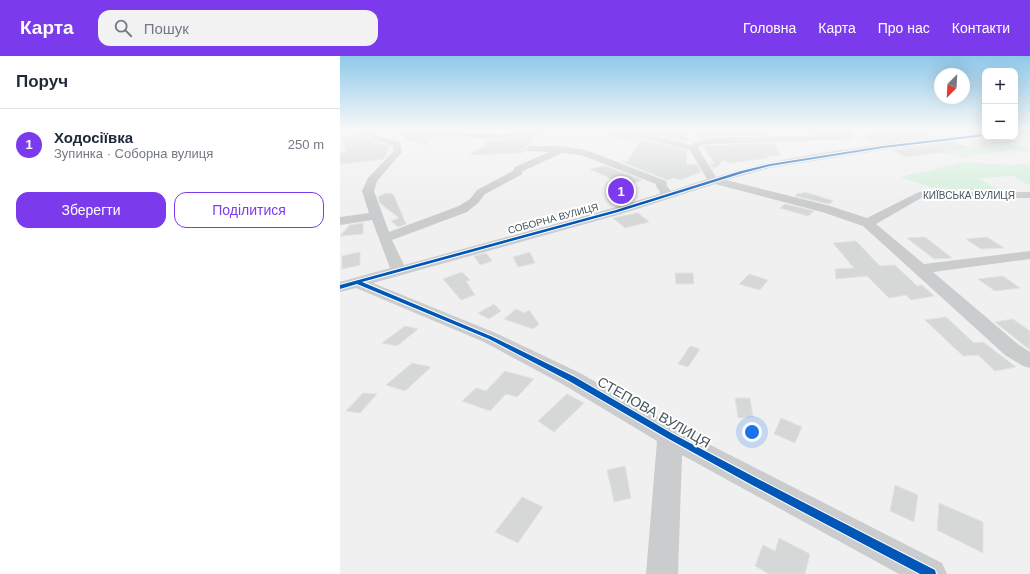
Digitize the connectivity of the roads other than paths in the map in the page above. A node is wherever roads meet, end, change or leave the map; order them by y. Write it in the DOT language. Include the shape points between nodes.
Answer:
graph roads {
  1 [pos="396,153"];
  2 [pos="553,153"];
  3 [pos="586,153"];
  4 [pos="696,153"];
  5 [pos="846,153"];
  6 [pos="714,180"];
  7 [pos="1030,195"];
  8 [pos="664,196"];
  9 [pos="377,216"];
  10 [pos="340,221"];
  11 [pos="868,223"];
  12 [pos="384,238"];
  13 [pos="1030,255"];
  14 [pos="920,269"];
  15 [pos="399,271"];
  16 [pos="349,285"];
  17 [pos="1030,361"];
  18 [pos="670,436"];
  19 [pos="662,574"];
  20 [pos="931,574"];
  1 -- 9 [label="street" via="372,180 368,191"];
  2 -- 12 [label="street" via="519,169 517,173 481,192 474,201 462,209"];
  3 -- 8 [label="street" via="662,183 661,186 666,192"];
  4 -- 6 [label="street"];
  5 -- 6 [label="street, СОБОРНА ВУЛИЦЯ" via="770,165"];
  6 -- 8 [label="street, СОБОРНА ВУЛИЦЯ"];
  6 -- 11 [label="street" via="826,209"];
  7 -- 11 [label="street, КИЇВСЬКА ВУЛИЦЯ" via="919,195"];
  8 -- 15 [label="street, СОБОРНА ВУЛИЦЯ"];
  9 -- 10 [label="street"];
  9 -- 12 [label="street"];
  11 -- 14 [label="street"];
  12 -- 15 [label="street"];
  13 -- 14 [label="street"];
  14 -- 17 [label="street" via="1012,350"];
  15 -- 16 [label="street, СОБОРНА ВУЛИЦЯ"];
  16 -- 18 [label="street, СТЕПОВА ВУЛИЦЯ" via="491,338 572,379"];
  18 -- 19 [label="street, СТЕПОВА ВУЛИЦЯ"];
  18 -- 20 [label="street, СТЕПОВА ВУЛИЦЯ"];
}
